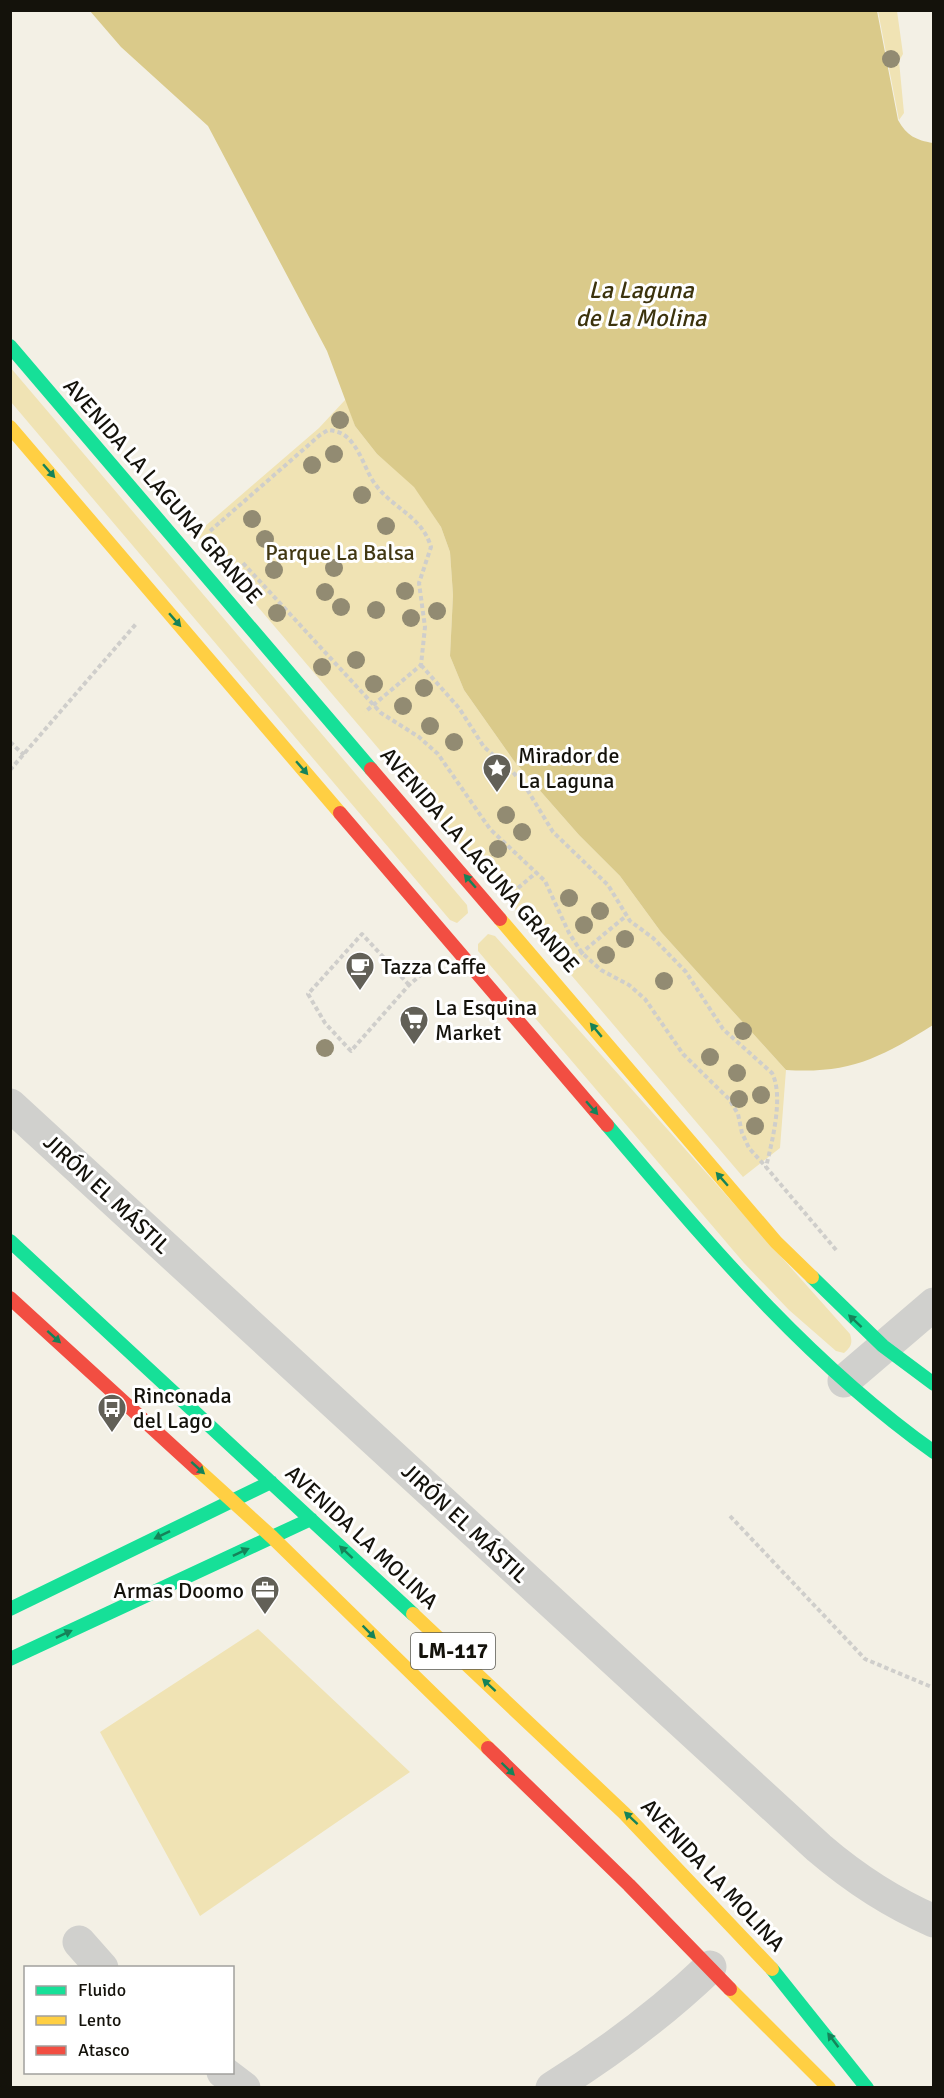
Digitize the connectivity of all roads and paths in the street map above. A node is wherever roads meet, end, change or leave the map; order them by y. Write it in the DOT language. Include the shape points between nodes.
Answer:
graph roads {
  1 [pos="10,346"];
  2 [pos="10,427"];
  3 [pos="211,530"];
  4 [pos="219,539"];
  5 [pos="187,551"];
  6 [pos="236,555"];
  7 [pos="158,599"];
  8 [pos="421,665"];
  9 [pos="373,705"];
  10 [pos="342,732"];
  11 [pos="10,742"];
  12 [pos="24,755"];
  13 [pos="10,770"];
  14 [pos="537,872"];
  15 [pos="514,892"];
  16 [pos="627,916"];
  17 [pos="582,953"];
  18 [pos="437,961"];
  19 [pos="552,977"];
  20 [pos="409,985"];
  21 [pos="10,1105"];
  22 [pos="766,1167"];
  23 [pos="10,1241"];
  24 [pos="839,1254"];
  25 [pos="10,1298"];
  26 [pos="933,1304"];
  27 [pos="883,1346"];
  28 [pos="844,1381"];
  29 [pos="933,1384"];
  30 [pos="933,1452"];
  31 [pos="271,1482"];
  32 [pos="233,1501"];
  33 [pos="730,1516"];
  34 [pos="311,1519"];
  35 [pos="272,1537"];
  36 [pos="10,1609"];
  37 [pos="10,1659"];
  38 [pos="933,1688"];
  39 [pos="933,1921"];
  40 [pos="79,1942"];
  41 [pos="100,1966"];
  42 [pos="710,1967"];
  43 [pos="224,2074"];
  44 [pos="244,2088"];
  45 [pos="552,2088"];
  46 [pos="829,2088"];
  47 [pos="867,2088"];
  1 -- 5 [label="street, AVENIDA LA LAGUNA GRANDE"];
  2 -- 7 [label="street, one-way"];
  3 -- 4 [label="path"];
  3 -- 5 [label="path"];
  3 -- 8 [label="path" via="320,435 328,430 341,432 363,457 376,486 420,524 428,536 429,560 419,583 425,627"];
  5 -- 10 [label="street, AVENIDA LA LAGUNA GRANDE"];
  6 -- 9 [label="path"];
  7 -- 12 [label="path"];
  7 -- 28 [label="street, one-way" via="728,1266 781,1324"];
  8 -- 9 [label="path"];
  8 -- 16 [label="path" via="459,708 484,747 525,786 553,832 608,885"];
  9 -- 10 [label="path"];
  9 -- 14 [label="path" via="438,754 490,829"];
  19 -- 10 [label="street, AVENIDA LA LAGUNA GRANDE, one-way"];
  11 -- 12 [label="path"];
  12 -- 13 [label="path"];
  14 -- 15 [label="path"];
  14 -- 17 [label="path"];
  16 -- 17 [label="path"];
  16 -- 22 [label="path" via="686,972 723,1029 772,1073 777,1092"];
  17 -- 19 [label="path"];
  17 -- 22 [label="path" via="645,999 683,1054 729,1099 749,1148"];
  18 -- 20 [label="path"];
  27 -- 19 [label="street, AVENIDA LA LAGUNA GRANDE, one-way" via="776,1242"];
  20 -- 20 [label="path" via="351,1051 325,1023 308,994 362,934"];
  21 -- 39 [label="street, JIRÓN EL MÁSTIL" via="847,1873"];
  22 -- 24 [label="path"];
  23 -- 31 [label="street, AVENIDA LA MOLINA / LM-117"];
  25 -- 32 [label="street, LM-117, one-way"];
  26 -- 27 [label="street"];
  27 -- 28 [label="street"];
  27 -- 29 [label="street, AVENIDA LA LAGUNA GRANDE"];
  28 -- 30 [label="street"];
  31 -- 32 [label="street"];
  31 -- 34 [label="street, AVENIDA LA MOLINA / LM-117"];
  32 -- 35 [label="street, LM-117"];
  32 -- 36 [label="street, one-way"];
  33 -- 38 [label="path" via="865,1659"];
  34 -- 35 [label="street"];
  47 -- 34 [label="street, AVENIDA LA MOLINA / LM-117, one-way" via="829,2035 748,1939 638,1824"];
  37 -- 35 [label="street, one-way"];
  35 -- 42 [label="street, LM-117, one-way"];
  40 -- 41 [label="street"];
  42 -- 45 [label="street" via="625,2038"];
  42 -- 46 [label="street, LM-117"];
  43 -- 44 [label="street"];
}
